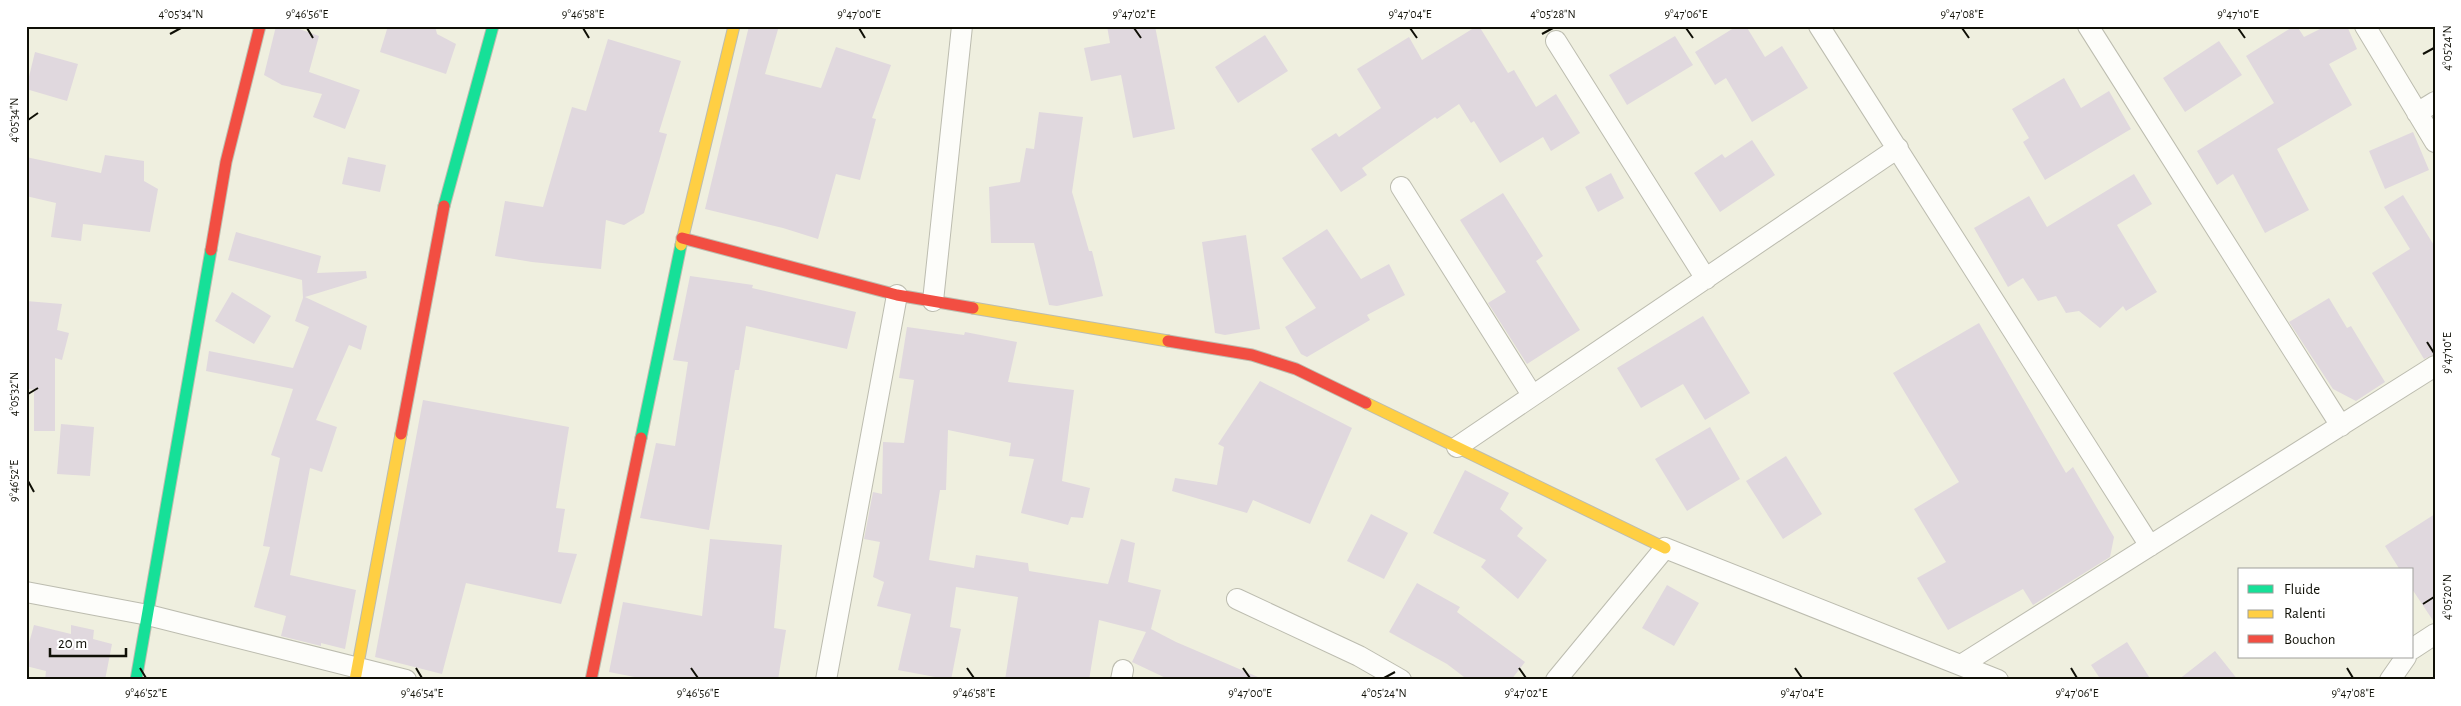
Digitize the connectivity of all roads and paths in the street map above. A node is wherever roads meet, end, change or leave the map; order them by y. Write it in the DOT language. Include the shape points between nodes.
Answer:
graph roads {
  1 [pos="260,26"];
  2 [pos="493,26"];
  3 [pos="734,26"];
  4 [pos="962,26"];
  5 [pos="1819,26"];
  6 [pos="2088,26"];
  7 [pos="2365,26"];
  8 [pos="1556,41"];
  9 [pos="2435,102"];
  10 [pos="2417,113"];
  11 [pos="2435,142"];
  12 [pos="1898,148"];
  13 [pos="1401,187"];
  14 [pos="682,238"];
  15 [pos="1706,279"];
  16 [pos="897,295"];
  17 [pos="933,300"];
  18 [pos="2435,366"];
  19 [pos="1532,395"];
  20 [pos="2341,426"];
  21 [pos="1457,447"];
  22 [pos="2150,546"];
  23 [pos="1665,548"];
  24 [pos="26,592"];
  25 [pos="1237,600"];
  26 [pos="148,615"];
  27 [pos="2435,634"];
  28 [pos="2414,649"];
  29 [pos="2405,658"];
  30 [pos="1961,665"];
  31 [pos="356,673"];
  32 [pos="1558,679"];
  33 [pos="136,680"];
  34 [pos="406,680"];
  35 [pos="591,680"];
  36 [pos="826,680"];
  37 [pos="1401,680"];
  38 [pos="1998,680"];
  39 [pos="2390,680"];
  1 -- 26 [label="street" via="226,162"];
  2 -- 31 [label="street" via="443,208"];
  3 -- 14 [label="street"];
  4 -- 17 [label="street"];
  5 -- 12 [label="street"];
  6 -- 20 [label="street"];
  7 -- 10 [label="street"];
  8 -- 15 [label="street"];
  9 -- 10 [label="street"];
  10 -- 11 [label="street"];
  12 -- 15 [label="street"];
  12 -- 22 [label="street"];
  13 -- 19 [label="street"];
  14 -- 16 [label="street"];
  14 -- 35 [label="street"];
  15 -- 19 [label="street"];
  16 -- 17 [label="street"];
  16 -- 36 [label="street"];
  17 -- 21 [label="street" via="1252,355 1296,369"];
  18 -- 20 [label="street"];
  19 -- 21 [label="street"];
  20 -- 22 [label="street"];
  21 -- 23 [label="street"];
  22 -- 30 [label="street"];
  23 -- 30 [label="street"];
  23 -- 32 [label="street"];
  24 -- 26 [label="street"];
  25 -- 37 [label="street" via="1359,656"];
  26 -- 31 [label="street"];
  26 -- 33 [label="street"];
  27 -- 28 [label="street"];
  29 -- 39 [label="street"];
  30 -- 38 [label="street"];
  31 -- 34 [label="street"];
}
